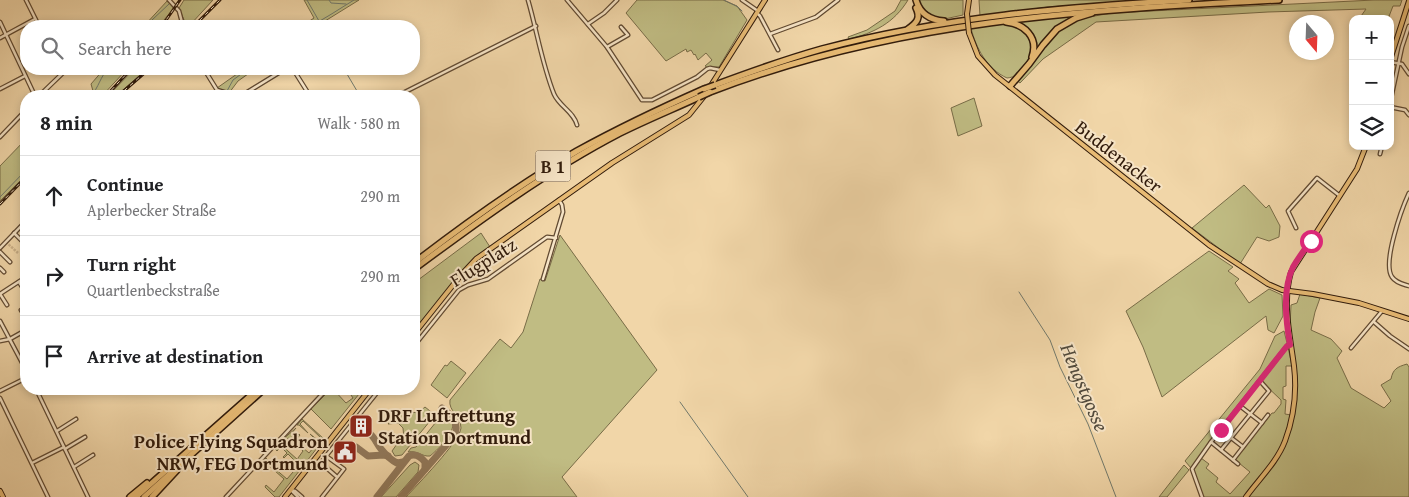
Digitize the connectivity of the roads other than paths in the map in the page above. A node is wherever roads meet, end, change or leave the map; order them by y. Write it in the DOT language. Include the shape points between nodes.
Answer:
graph roads {
  1 [pos="26,0"];
  2 [pos="168,0"];
  3 [pos="528,0"];
  4 [pos="566,0"];
  5 [pos="618,0"];
  6 [pos="742,0"];
  7 [pos="765,0"];
  8 [pos="838,0"];
  9 [pos="915,0"];
  10 [pos="968,0"];
  11 [pos="1189,0"];
  12 [pos="1279,0"];
  13 [pos="1409,1"];
  14 [pos="1099,10"];
  15 [pos="757,12"];
  16 [pos="35,19"];
  17 [pos="181,20"];
  18 [pos="1001,21"];
  19 [pos="0,22"];
  20 [pos="955,22"];
  21 [pos="588,24"];
  22 [pos="536,26"];
  23 [pos="1409,26"];
  24 [pos="20,27"];
  25 [pos="621,27"];
  26 [pos="906,31"];
  27 [pos="770,34"];
  28 [pos="6,35"];
  29 [pos="0,38"];
  30 [pos="607,47"];
  31 [pos="778,50"];
  32 [pos="1390,60"];
  33 [pos="1394,62"];
  34 [pos="1398,63"];
  35 [pos="20,65"];
  36 [pos="720,70"];
  37 [pos="1409,74"];
  38 [pos="59,75"];
  39 [pos="208,75"];
  40 [pos="274,75"];
  41 [pos="297,75"];
  42 [pos="25,76"];
  43 [pos="1394,83"];
  44 [pos="1009,85"];
  45 [pos="0,89"];
  46 [pos="32,90"];
  47 [pos="45,90"];
  48 [pos="217,90"];
  49 [pos="251,90"];
  50 [pos="306,90"];
  51 [pos="408,90"];
  52 [pos="1394,108"];
  53 [pos="1409,115"];
  54 [pos="20,116"];
  55 [pos="577,125"];
  56 [pos="0,137"];
  57 [pos="1364,150"];
  58 [pos="1381,150"];
  59 [pos="1380,154"];
  60 [pos="1409,193"];
  61 [pos="1340,196"];
  62 [pos="559,200"];
  63 [pos="20,226"];
  64 [pos="1296,228"];
  65 [pos="14,233"];
  66 [pos="20,238"];
  67 [pos="556,238"];
  68 [pos="0,248"];
  69 [pos="0,252"];
  70 [pos="420,259"];
  71 [pos="10,262"];
  72 [pos="420,265"];
  73 [pos="0,268"];
  74 [pos="4,272"];
  75 [pos="544,278"];
  76 [pos="19,282"];
  77 [pos="1409,286"];
  78 [pos="1287,290"];
  79 [pos="0,294"];
  80 [pos="8,305"];
  81 [pos="1382,310"];
  82 [pos="1409,319"];
  83 [pos="0,321"];
  84 [pos="1374,322"];
  85 [pos="420,326"];
  86 [pos="20,333"];
  87 [pos="10,339"];
  88 [pos="420,339"];
  89 [pos="0,341"];
  90 [pos="1290,345"];
  91 [pos="1351,348"];
  92 [pos="1409,349"];
  93 [pos="20,358"];
  94 [pos="20,381"];
  95 [pos="1260,381"];
  96 [pos="0,390"];
  97 [pos="39,395"];
  98 [pos="251,395"];
  99 [pos="257,395"];
  100 [pos="321,395"];
  101 [pos="365,395"];
  102 [pos="375,395"];
  103 [pos="0,398"];
  104 [pos="1240,406"];
  105 [pos="1251,414"];
  106 [pos="1268,415"];
  107 [pos="76,418"];
  108 [pos="1262,423"];
  109 [pos="1221,430"];
  110 [pos="56,431"];
  111 [pos="85,437"];
  112 [pos="1231,438"];
  113 [pos="1211,442"];
  114 [pos="1243,447"];
  115 [pos="65,448"];
  116 [pos="1221,450"];
  117 [pos="192,452"];
  118 [pos="93,455"];
  119 [pos="326,456"];
  120 [pos="1233,460"];
  121 [pos="32,463"];
  122 [pos="1238,464"];
  123 [pos="74,467"];
  124 [pos="166,470"];
  125 [pos="338,477"];
  126 [pos="291,490"];
  127 [pos="0,491"];
  128 [pos="3,497"];
  129 [pos="48,497"];
  130 [pos="88,497"];
  131 [pos="130,497"];
  132 [pos="136,497"];
  133 [pos="144,497"];
  134 [pos="152,497"];
  135 [pos="226,497"];
  136 [pos="285,497"];
  137 [pos="298,497"];
  138 [pos="302,497"];
  139 [pos="322,497"];
  140 [pos="1202,497"];
  141 [pos="1246,497"];
  1 -- 16 [label="street"];
  2 -- 17 [label="street" via="179,11"];
  3 -- 22 [label="street"];
  4 -- 21 [label="street"];
  5 -- 21 [label="street"];
  6 -- 15 [label="street"];
  7 -- 15 [label="main road"];
  8 -- 27 [label="street" via="816,17"];
  9 -- 20 [label="highway" via="928,17"];
  9 -- 26 [label="highway" via="919,18"];
  10 -- 44 [label="main road, Buddenacker, bridge" via="972,45 990,70"];
  11 -- 20 [label="highway, B 1"];
  12 -- 14 [label="highway, B 1"];
  13 -- 32 [label="main road"];
  14 -- 18 [label="highway, B 1"];
  14 -- 44 [label="highway" via="1057,29"];
  15 -- 27 [label="street"];
  15 -- 36 [label="main road"];
  18 -- 44 [label="highway" via="1025,28 1034,45 1029,61"];
  18 -- 72 [label="highway, B 1, bridge" via="850,47 763,72 710,92 620,133 556,170"];
  19 -- 28 [label="street"];
  20 -- 26 [label="highway, B 1"];
  21 -- 30 [label="street"];
  22 -- 51 [label="street"];
  22 -- 55 [label="street" via="554,95 575,118"];
  23 -- 34 [label="street"];
  24 -- 28 [label="street"];
  25 -- 30 [label="street" via="628,35"];
  26 -- 70 [label="highway, B 1, bridge" via="764,67 636,120 509,194"];
  27 -- 31 [label="street"];
  28 -- 29 [label="street"];
  28 -- 35 [label="street"];
  30 -- 36 [label="street" via="645,101 707,69"];
  33 -- 34 [label="street"];
  34 -- 37 [label="street"];
  34 -- 43 [label="street"];
  36 -- 62 [label="main road" via="689,115 626,153"];
  38 -- 47 [label="street"];
  39 -- 48 [label="street"];
  40 -- 49 [label="street"];
  41 -- 50 [label="street"];
  42 -- 45 [label="street"];
  42 -- 46 [label="street"];
  44 -- 78 [label="main road, Buddenacker" via="1209,245 1268,284"];
  52 -- 53 [label="street" via="1405,110"];
  54 -- 56 [label="street"];
  57 -- 61 [label="main road"];
  58 -- 59 [label="street"];
  60 -- 77 [label="street" via="1399,217 1389,268 1393,278"];
  61 -- 64 [label="street" via="1317,178 1288,211"];
  61 -- 78 [label="main road" via="1295,264"];
  62 -- 67 [label="street" via="564,210"];
  62 -- 85 [label="main road" via="465,270"];
  63 -- 65 [label="street"];
  65 -- 66 [label="street"];
  65 -- 68 [label="street"];
  67 -- 75 [label="street"];
  67 -- 88 [label="street, Flugplatz" via="547,237 488,279 459,290"];
  69 -- 71 [label="street"];
  73 -- 74 [label="street"];
  76 -- 79 [label="street"];
  78 -- 81 [label="main road, Buddenacker"];
  78 -- 90 [label="main road"];
  79 -- 80 [label="street"];
  81 -- 82 [label="main road, Buddenacker"];
  81 -- 84 [label="street"];
  83 -- 87 [label="street"];
  84 -- 91 [label="street"];
  84 -- 92 [label="street"];
  86 -- 87 [label="street"];
  87 -- 89 [label="street"];
  87 -- 93 [label="street"];
  90 -- 95 [label="street"];
  90 -- 141 [label="main road" via="1295,389 1289,429 1277,456"];
  94 -- 96 [label="street"];
  95 -- 104 [label="street"];
  95 -- 105 [label="street" via="1269,391"];
  97 -- 110 [label="street"];
  98 -- 124 [label="highway"];
  99 -- 117 [label="highway"];
  100 -- 135 [label="street"];
  101 -- 126 [label="main road"];
  102 -- 119 [label="street"];
  103 -- 121 [label="street"];
  104 -- 105 [label="street"];
  104 -- 109 [label="street"];
  105 -- 108 [label="street"];
  105 -- 112 [label="street"];
  106 -- 108 [label="street"];
  107 -- 110 [label="street"];
  108 -- 114 [label="street"];
  109 -- 112 [label="street"];
  109 -- 113 [label="street"];
  110 -- 115 [label="street"];
  111 -- 115 [label="street"];
  112 -- 114 [label="street"];
  112 -- 116 [label="street"];
  113 -- 116 [label="street"];
  113 -- 140 [label="street" via="1192,471"];
  114 -- 120 [label="street"];
  115 -- 121 [label="street"];
  115 -- 123 [label="street"];
  116 -- 120 [label="street"];
  117 -- 133 [label="highway"];
  117 -- 134 [label="highway"];
  118 -- 123 [label="street"];
  119 -- 125 [label="street" via="321,463"];
  119 -- 125 [label="street" via="344,469"];
  120 -- 122 [label="street"];
  121 -- 129 [label="street"];
  123 -- 130 [label="street"];
  124 -- 131 [label="highway"];
  124 -- 132 [label="highway"];
  125 -- 139 [label="street"];
  126 -- 136 [label="main road"];
  126 -- 137 [label="street"];
  126 -- 138 [label="street"];
  127 -- 128 [label="main road"];
}
